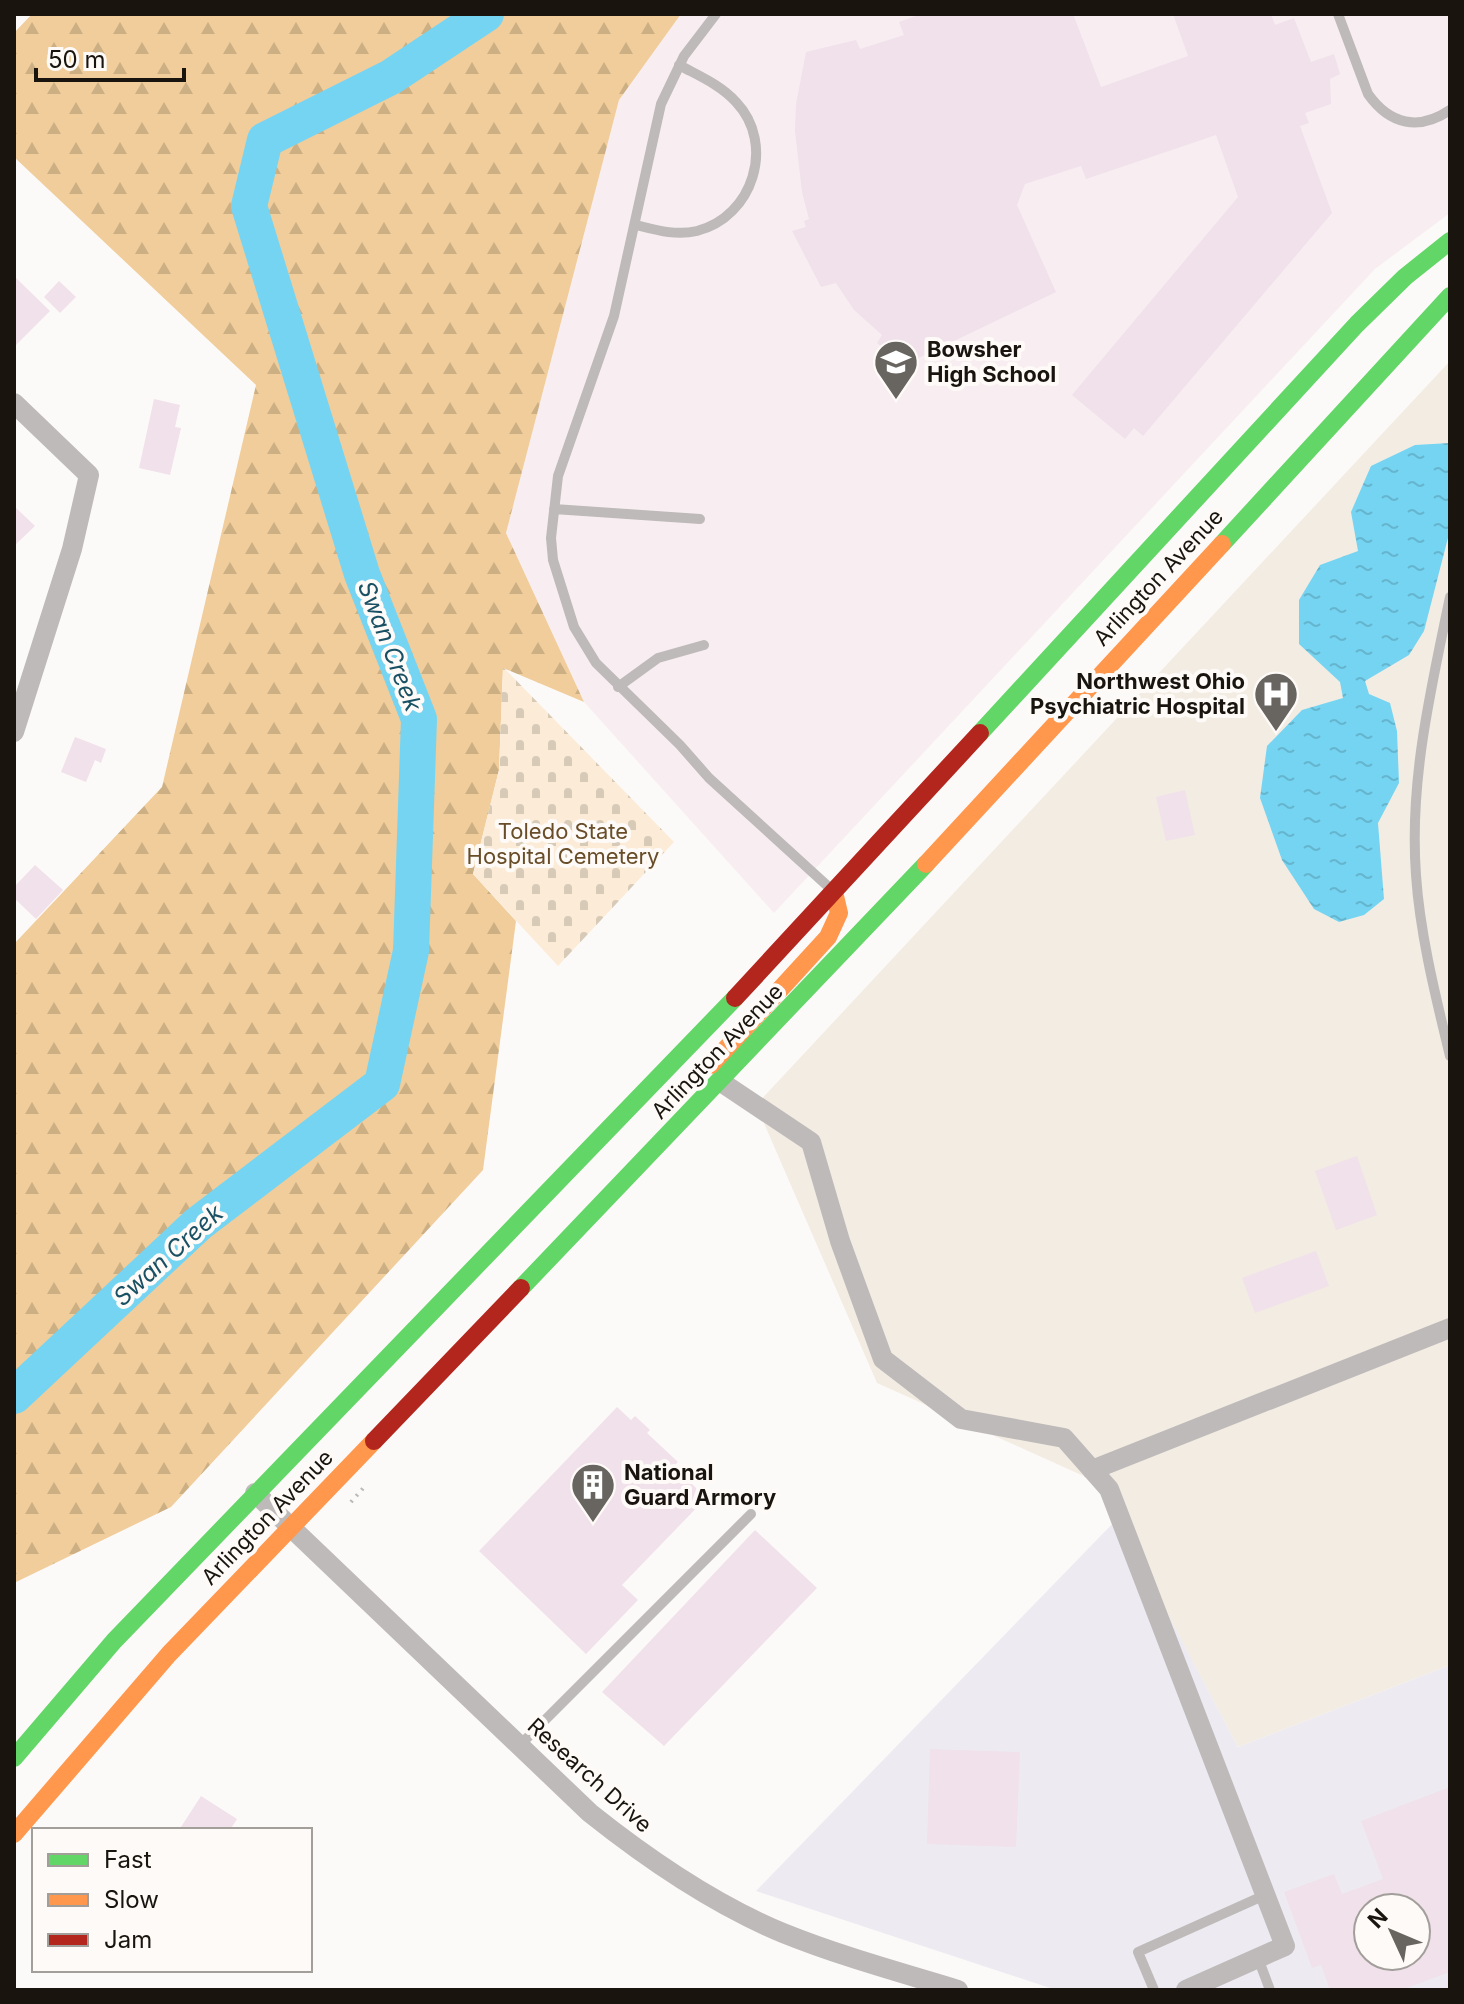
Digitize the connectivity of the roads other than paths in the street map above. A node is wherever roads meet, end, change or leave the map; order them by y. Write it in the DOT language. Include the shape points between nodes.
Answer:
graph roads {
  1 [pos="716,14"];
  2 [pos="1338,14"];
  3 [pos="679,65"];
  4 [pos="1450,110"];
  5 [pos="636,225"];
  6 [pos="1450,241"];
  7 [pos="1450,296"];
  8 [pos="14,403"];
  9 [pos="554,509"];
  10 [pos="700,519"];
  11 [pos="1450,597"];
  12 [pos="704,645"];
  13 [pos="618,687"];
  14 [pos="14,732"];
  15 [pos="834,892"];
  16 [pos="1450,1056"];
  17 [pos="721,1082"];
  18 [pos="1450,1328"];
  19 [pos="482,1329"];
  20 [pos="1092,1470"];
  21 [pos="255,1493"];
  22 [pos="751,1514"];
  23 [pos="291,1527"];
  24 [pos="519,1746"];
  25 [pos="14,1758"];
  26 [pos="14,1834"];
  27 [pos="1265,1895"];
  28 [pos="1258,1958"];
  29 [pos="958,1990"];
  30 [pos="1154,1990"];
  31 [pos="1186,1990"];
  32 [pos="1270,1990"];
  1 -- 3 [label="lane"];
  2 -- 4 [label="lane" via="1375,105 1396,120 1418,124"];
  3 -- 5 [label="lane" via="653,131"];
  3 -- 5 [label="lane" via="724,91 746,114 757,144 754,175 738,204 714,225 681,234"];
  5 -- 9 [label="lane" via="605,349 563,456"];
  6 -- 15 [label="street, Arlington Avenue" via="1357,324"];
  7 -- 17 [label="street, Arlington Avenue"];
  8 -- 14 [label="street" via="89,475 72,549"];
  9 -- 10 [label="lane"];
  9 -- 13 [label="lane" via="553,560 565,604 585,648"];
  11 -- 16 [label="lane" via="1422,739 1415,853"];
  12 -- 13 [label="lane" via="658,658"];
  13 -- 15 [label="lane"];
  15 -- 19 [label="street" via="839,913 828,937 668,1115 571,1212"];
  15 -- 21 [label="street, Arlington Avenue"];
  17 -- 19 [label="street, Arlington Avenue"];
  17 -- 20 [label="street" via="811,1142 883,1359 961,1419 1064,1438"];
  18 -- 20 [label="street"];
  19 -- 23 [label="street, Arlington Avenue"];
  20 -- 27 [label="street" via="1109,1489"];
  21 -- 23 [label="street, Research Drive"];
  21 -- 25 [label="street, Arlington Avenue" via="114,1641"];
  22 -- 24 [label="lane"];
  23 -- 24 [label="street, Research Drive"];
  23 -- 26 [label="street, Arlington Avenue" via="169,1654"];
  24 -- 29 [label="street, Research Drive" via="635,1849 734,1909 837,1953"];
  27 -- 28 [label="street" via="1285,1946"];
  27 -- 30 [label="lane" via="1138,1952"];
  28 -- 31 [label="street"];
  28 -- 32 [label="lane"];
}
